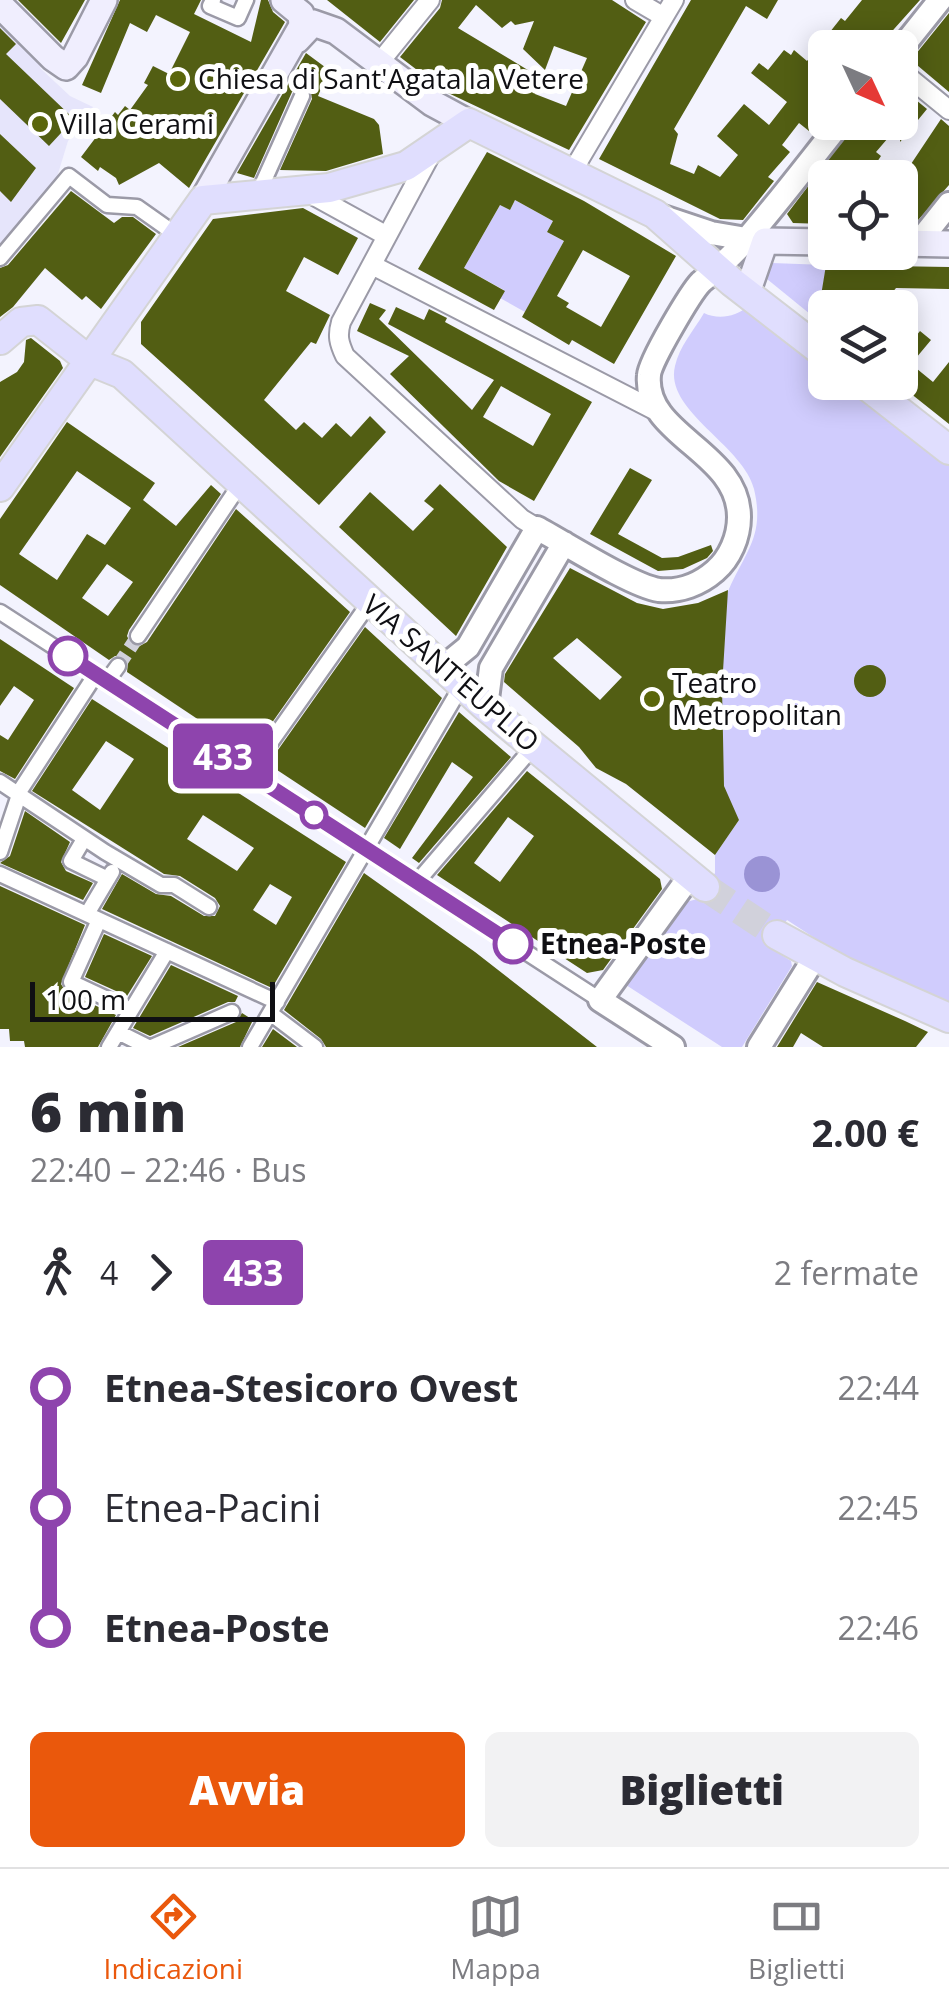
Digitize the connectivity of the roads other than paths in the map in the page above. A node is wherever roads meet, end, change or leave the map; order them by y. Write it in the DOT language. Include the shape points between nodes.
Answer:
graph roads {
  1 [pos="104,0"];
  2 [pos="212,0"];
  3 [pos="246,0"];
  4 [pos="430,0"];
  5 [pos="635,0"];
  6 [pos="674,0"];
  7 [pos="940,0"];
  8 [pos="298,5"];
  9 [pos="0,6"];
  10 [pos="664,17"];
  11 [pos="336,30"];
  12 [pos="916,30"];
  13 [pos="294,43"];
  14 [pos="384,56"];
  15 [pos="918,85"];
  16 [pos="302,96"];
  17 [pos="949,110"];
  18 [pos="480,129"];
  19 [pos="828,140"];
  20 [pos="434,150"];
  21 [pos="572,172"];
  22 [pos="306,191"];
  23 [pos="258,194"];
  24 [pos="203,200"];
  25 [pos="949,204"];
  26 [pos="655,214"];
  27 [pos="918,234"];
  28 [pos="178,236"];
  29 [pos="756,240"];
  30 [pos="808,242"];
  31 [pos="918,243"];
  32 [pos="949,244"];
  33 [pos="380,250"];
  34 [pos="0,258"];
  35 [pos="707,272"];
  36 [pos="747,294"];
  37 [pos="0,340"];
  38 [pos="808,341"];
  39 [pos="90,361"];
  40 [pos="885,400"];
  41 [pos="661,414"];
  42 [pos="949,450"];
  43 [pos="240,483"];
  44 [pos="0,487"];
  45 [pos="530,524"];
  46 [pos="572,547"];
  47 [pos="370,602"];
  48 [pos="0,612"];
  49 [pos="138,636"];
  50 [pos="439,665"];
  51 [pos="118,666"];
  52 [pos="102,678"];
  53 [pos="462,685"];
  54 [pos="486,707"];
  55 [pos="534,746"];
  56 [pos="249,773"];
  57 [pos="0,782"];
  58 [pos="19,795"];
  59 [pos="84,838"];
  60 [pos="366,849"];
  61 [pos="0,852"];
  62 [pos="119,861"];
  63 [pos="0,874"];
  64 [pos="108,878"];
  65 [pos="418,882"];
  66 [pos="697,882"];
  67 [pos="210,908"];
  68 [pos="93,917"];
  69 [pos="776,935"];
  70 [pos="167,951"];
  71 [pos="816,957"];
  72 [pos="248,989"];
  73 [pos="600,1000"];
  74 [pos="273,1008"];
  75 [pos="131,1010"];
  76 [pos="949,1018"];
  77 [pos="119,1029"];
  78 [pos="152,1046"];
  79 [pos="108,1047"];
  80 [pos="250,1047"];
  81 [pos="315,1047"];
  82 [pos="674,1047"];
  83 [pos="759,1047"];
  1 -- 9 [label="main road" via="66,67"];
  2 -- 3 [label="street" via="210,6 238,18"];
  4 -- 14 [label="street"];
  5 -- 10 [label="street"];
  6 -- 10 [label="street"];
  7 -- 12 [label="street"];
  8 -- 11 [label="main road"];
  8 -- 13 [label="main road" via="302,26"];
  10 -- 21 [label="street"];
  11 -- 13 [label="main road" via="313,23"];
  11 -- 14 [label="main road"];
  13 -- 24 [label="main road"];
  14 -- 18 [label="main road" via="432,104"];
  15 -- 17 [label="street"];
  16 -- 23 [label="street"];
  18 -- 20 [label="main road"];
  18 -- 21 [label="main road"];
  19 -- 29 [label="street"];
  20 -- 22 [label="main road" via="406,166"];
  20 -- 33 [label="street"];
  21 -- 26 [label="main road"];
  22 -- 23 [label="main road"];
  22 -- 33 [label="street"];
  23 -- 24 [label="main road"];
  24 -- 28 [label="main road"];
  25 -- 27 [label="street"];
  26 -- 29 [label="street"];
  26 -- 35 [label="main road"];
  28 -- 34 [label="street" via="138,207 113,208 69,176"];
  28 -- 39 [label="main road"];
  29 -- 30 [label="main road"];
  29 -- 35 [label="street"];
  29 -- 36 [label="main road"];
  31 -- 32 [label="main road"];
  33 -- 41 [label="street"];
  33 -- 45 [label="street" via="337,336 345,356"];
  35 -- 36 [label="main road"];
  35 -- 41 [label="street" via="648,372"];
  36 -- 38 [label="main road"];
  37 -- 39 [label="main road, VIA SANT'EUPLIO" via="20,322 38,320"];
  39 -- 43 [label="main road, VIA SANT'EUPLIO" via="122,374"];
  39 -- 44 [label="main road"];
  40 -- 42 [label="main road"];
  41 -- 46 [label="street" via="733,490 739,517 728,555 704,580 672,590 645,586"];
  43 -- 47 [label="main road, VIA SANT'EUPLIO"];
  43 -- 49 [label="street"];
  45 -- 46 [label="street"];
  45 -- 50 [label="street" via="468,647"];
  46 -- 54 [label="street" via="492,668"];
  47 -- 50 [label="main road, VIA SANT'EUPLIO"];
  47 -- 56 [label="street"];
  48 -- 52 [label="street"];
  50 -- 53 [label="main road, VIA SANT'EUPLIO"];
  51 -- 52 [label="street"];
  52 -- 56 [label="street"];
  52 -- 58 [label="street"];
  53 -- 54 [label="main road, VIA SANT'EUPLIO"];
  53 -- 60 [label="street"];
  54 -- 55 [label="main road, VIA SANT'EUPLIO"];
  55 -- 65 [label="street"];
  55 -- 66 [label="main road, VIA SANT'EUPLIO"];
  56 -- 60 [label="street"];
  57 -- 58 [label="street"];
  58 -- 59 [label="street"];
  58 -- 61 [label="street"];
  59 -- 62 [label="street"];
  59 -- 64 [label="street" via="70,861"];
  60 -- 65 [label="street"];
  60 -- 74 [label="street"];
  62 -- 64 [label="street"];
  62 -- 67 [label="street"];
  63 -- 68 [label="street"];
  64 -- 68 [label="street"];
  65 -- 73 [label="street"];
  66 -- 73 [label="street"];
  68 -- 70 [label="street"];
  68 -- 75 [label="street" via="71,982"];
  69 -- 71 [label="main road"];
  70 -- 72 [label="street"];
  70 -- 75 [label="street"];
  71 -- 76 [label="main road"];
  71 -- 83 [label="street"];
  72 -- 74 [label="street"];
  72 -- 78 [label="street" via="235,1010"];
  73 -- 82 [label="street"];
  74 -- 80 [label="street"];
  74 -- 81 [label="street"];
  75 -- 77 [label="street"];
  77 -- 78 [label="street"];
  77 -- 79 [label="street"];
}
